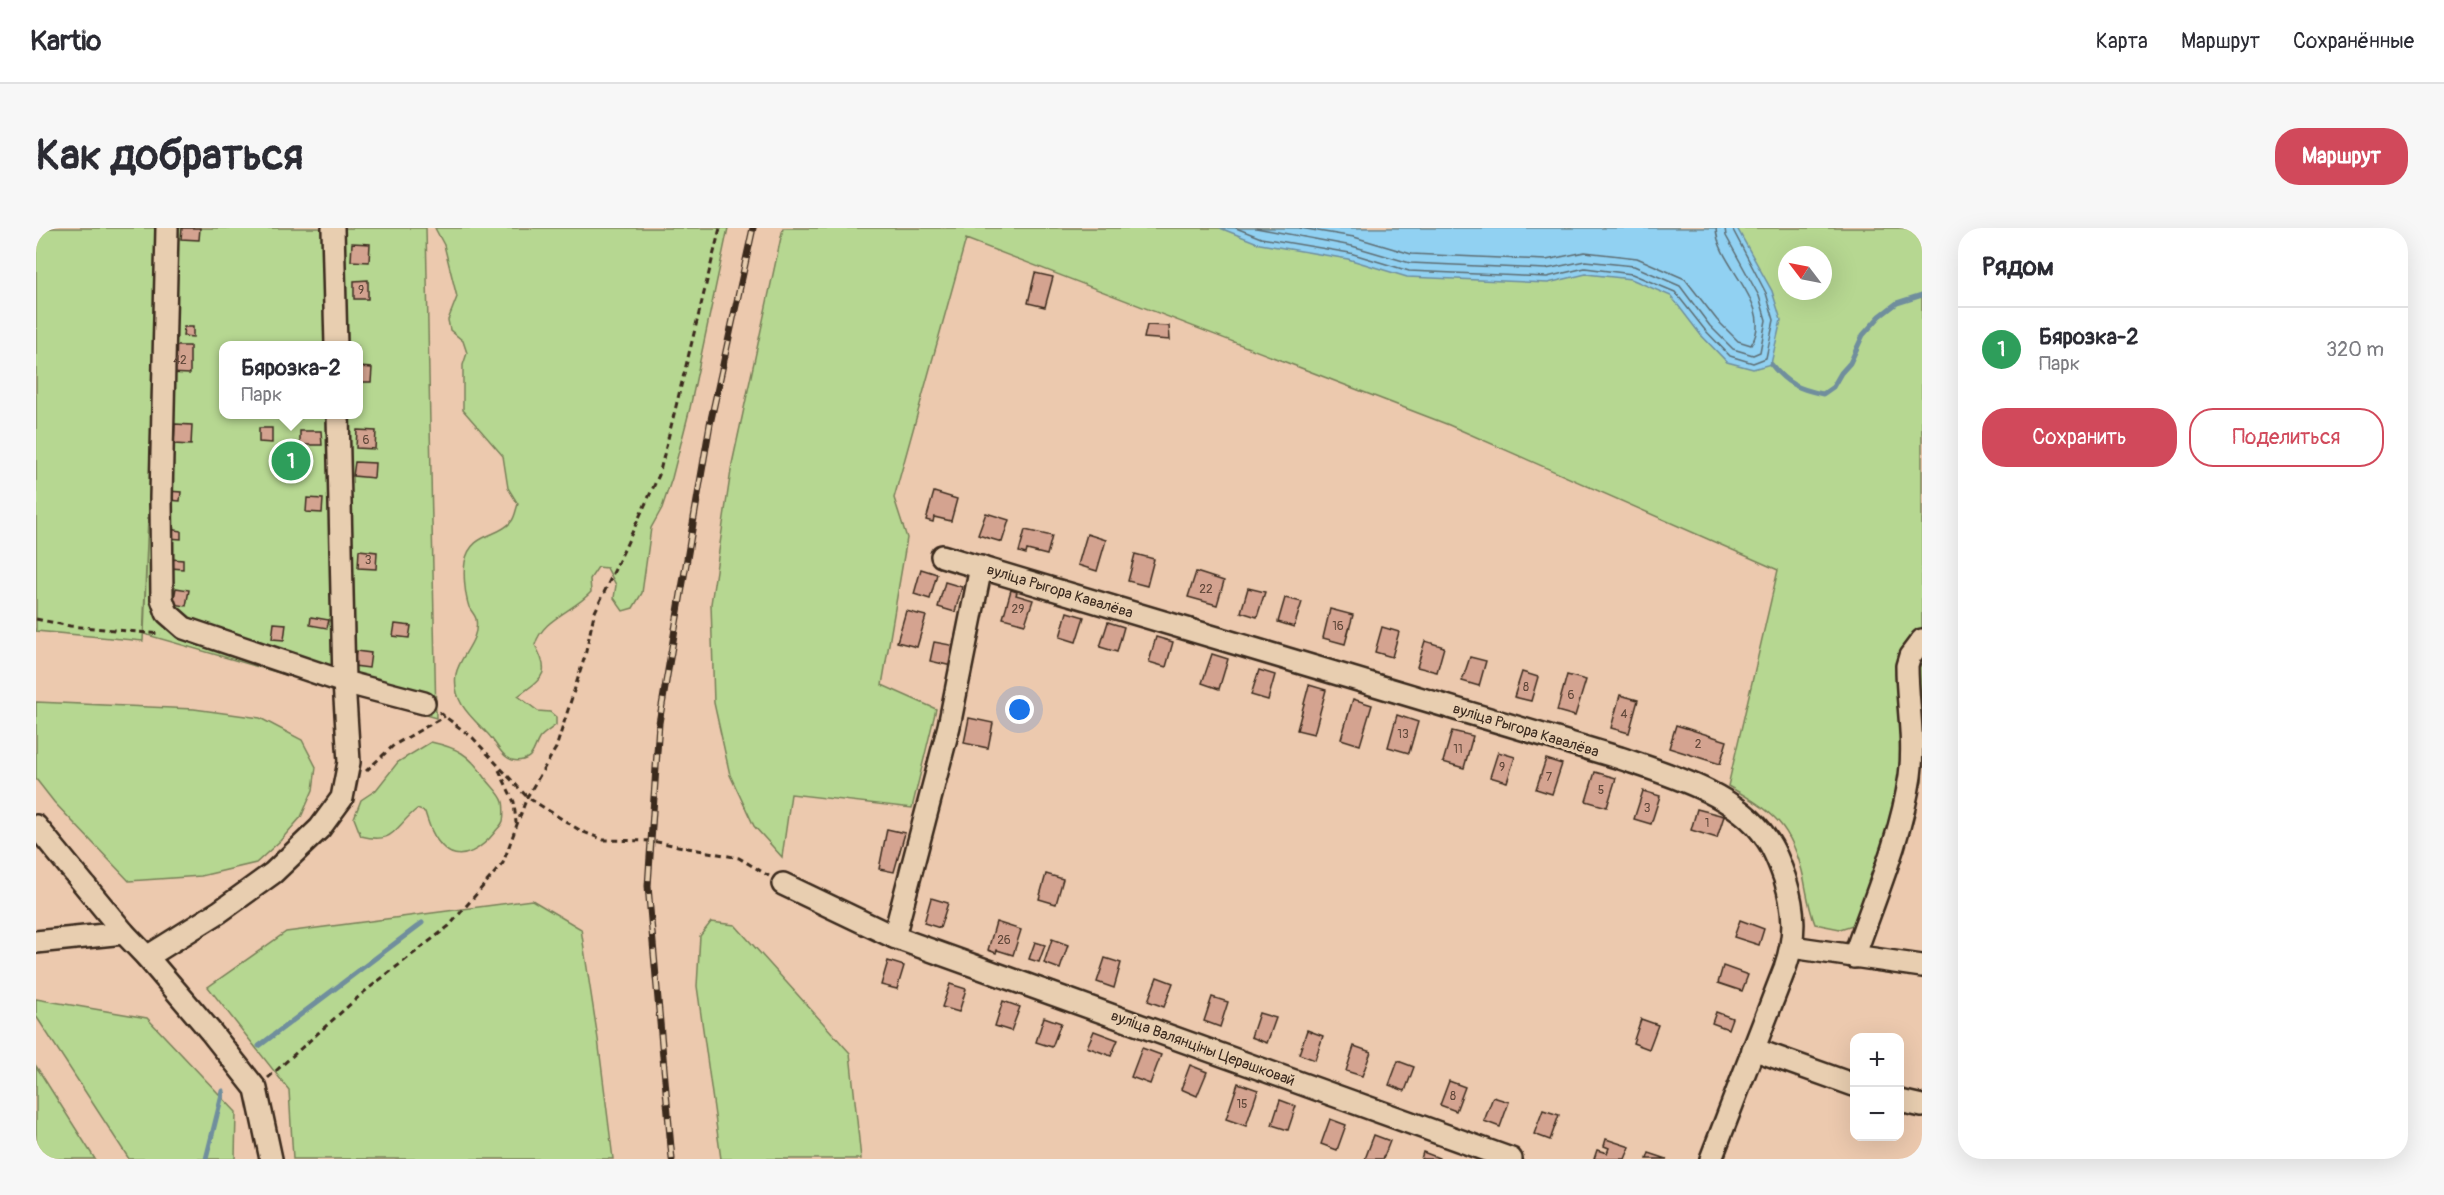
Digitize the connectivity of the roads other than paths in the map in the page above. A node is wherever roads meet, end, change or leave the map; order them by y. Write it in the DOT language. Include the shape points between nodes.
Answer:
graph roads {
  1 [pos="167,228"];
  2 [pos="333,228"];
  3 [pos="336,341"];
  4 [pos="338,419"];
  5 [pos="942,556"];
  6 [pos="981,567"];
  7 [pos="1922,640"];
  8 [pos="344,682"];
  9 [pos="424,704"];
  10 [pos="36,826"];
  11 [pos="783,884"];
  12 [pos="124,933"];
  13 [pos="894,937"];
  14 [pos="36,942"];
  15 [pos="1792,947"];
  16 [pos="147,957"];
  17 [pos="1854,957"];
  18 [pos="1922,966"];
  19 [pos="1753,1049"];
  20 [pos="1850,1084"];
  21 [pos="1904,1102"];
  22 [pos="1922,1106"];
  23 [pos="271,1159"];
  24 [pos="1511,1159"];
  25 [pos="1711,1159"];
  1 -- 8 [label="street" via="161,498 163,606 184,628"];
  2 -- 3 [label="street"];
  4 -- 8 [label="street"];
  5 -- 6 [label="street, вуліца Рыгора Кавалёва"];
  6 -- 13 [label="street" via="949,726"];
  6 -- 15 [label="street, вуліца Рыгора Кавалёва" via="1620,758 1706,792 1739,810 1754,823 1773,850 1794,918"];
  7 -- 17 [label="street" via="1908,666 1910,777"];
  8 -- 9 [label="street"];
  8 -- 16 [label="street" via="349,762 342,798 320,828 273,873"];
  10 -- 12 [label="street"];
  11 -- 13 [label="street, вуліца Валянціны Церашковай"];
  12 -- 14 [label="street"];
  12 -- 16 [label="street"];
  13 -- 24 [label="street, вуліца Валянціны Церашковай"];
  15 -- 17 [label="street"];
  15 -- 19 [label="street, вуліца Рыгора Кавалёва"];
  16 -- 23 [label="street" via="256,1089"];
  17 -- 18 [label="street"];
  19 -- 20 [label="street"];
  19 -- 25 [label="street, вуліца Рыгора Кавалёва"];
  21 -- 22 [label="street"];
}
